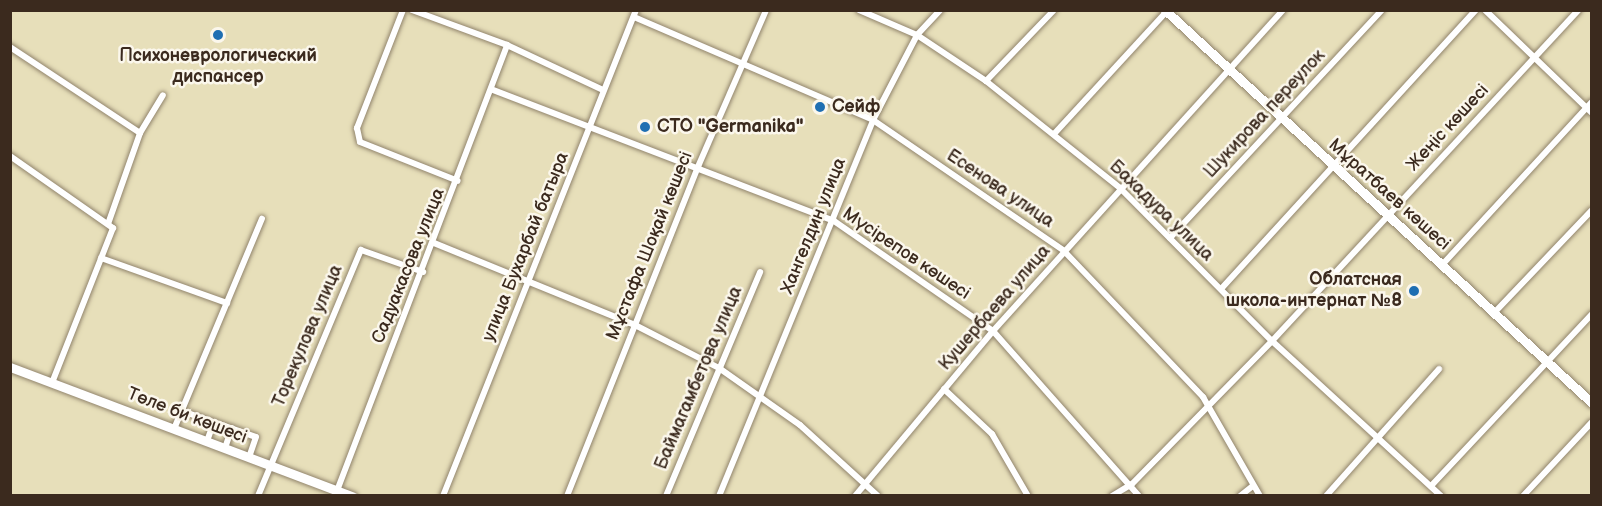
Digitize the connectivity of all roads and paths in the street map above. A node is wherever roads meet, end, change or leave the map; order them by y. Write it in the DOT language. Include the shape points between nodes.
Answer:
graph roads {
  1 [pos="403,10"];
  2 [pos="412,10"];
  3 [pos="766,10"];
  4 [pos="859,10"];
  5 [pos="881,10"];
  6 [pos="940,10"];
  7 [pos="1054,10"];
  8 [pos="1283,10"];
  9 [pos="1382,10"];
  10 [pos="1476,10"];
  11 [pos="1485,10"];
  12 [pos="1579,10"];
  13 [pos="1166,11"];
  14 [pos="635,14"];
  15 [pos="875,17"];
  16 [pos="917,35"];
  17 [pos="507,45"];
  18 [pos="10,47"];
  19 [pos="1533,60"];
  20 [pos="741,64"];
  21 [pos="1228,69"];
  22 [pos="986,81"];
  23 [pos="493,90"];
  24 [pos="603,90"];
  25 [pos="163,95"];
  26 [pos="1592,102"];
  27 [pos="1586,108"];
  28 [pos="1592,113"];
  29 [pos="1281,119"];
  30 [pos="873,120"];
  31 [pos="589,129"];
  32 [pos="140,133"];
  33 [pos="1054,134"];
  34 [pos="10,156"];
  35 [pos="1335,167"];
  36 [pos="697,169"];
  37 [pos="458,181"];
  38 [pos="1120,188"];
  39 [pos="1592,210"];
  40 [pos="1388,216"];
  41 [pos="262,219"];
  42 [pos="834,221"];
  43 [pos="111,226"];
  44 [pos="1170,238"];
  45 [pos="434,243"];
  46 [pos="1064,251"];
  47 [pos="101,258"];
  48 [pos="1442,265"];
  49 [pos="423,272"];
  50 [pos="760,272"];
  51 [pos="529,281"];
  52 [pos="1221,289"];
  53 [pos="227,303"];
  54 [pos="1494,314"];
  55 [pos="1592,314"];
  56 [pos="634,325"];
  57 [pos="993,331"];
  58 [pos="1272,341"];
  59 [pos="1546,361"];
  60 [pos="10,367"];
  61 [pos="719,368"];
  62 [pos="1439,369"];
  63 [pos="52,383"];
  64 [pos="944,389"];
  65 [pos="760,397"];
  66 [pos="1592,403"];
  67 [pos="1207,407"];
  68 [pos="182,411"];
  69 [pos="214,422"];
  70 [pos="1592,422"];
  71 [pos="232,428"];
  72 [pos="174,429"];
  73 [pos="1381,440"];
  74 [pos="207,441"];
  75 [pos="225,448"];
  76 [pos="249,457"];
  77 [pos="269,465"];
  78 [pos="865,484"];
  79 [pos="1131,484"];
  80 [pos="1253,486"];
  81 [pos="1431,486"];
  82 [pos="336,493"];
  83 [pos="258,495"];
  84 [pos="352,495"];
  85 [pos="443,495"];
  86 [pos="567,495"];
  87 [pos="666,495"];
  88 [pos="719,495"];
  89 [pos="855,495"];
  90 [pos="878,495"];
  91 [pos="1028,495"];
  92 [pos="1112,495"];
  93 [pos="1139,495"];
  94 [pos="1240,495"];
  95 [pos="1260,495"];
  96 [pos="1326,495"];
  97 [pos="1441,495"];
  98 [pos="1523,495"];
  1 -- 37 [label="street" via="357,128 360,142"];
  2 -- 17 [label="street"];
  3 -- 20 [label="street, Мұстафа Шоқай көшесі"];
  4 -- 15 [label="street, Бахадура улица"];
  5 -- 15 [label="street"];
  6 -- 16 [label="street, Хангелдин улица"];
  7 -- 22 [label="street"];
  8 -- 21 [label="street, Кушербаева улица"];
  9 -- 29 [label="street, Шукирова переулок"];
  10 -- 35 [label="street"];
  11 -- 19 [label="street"];
  12 -- 19 [label="street, Жеңіс көшесі"];
  13 -- 21 [label="street, Мұратбаев көшесі"];
  13 -- 33 [label="street"];
  14 -- 20 [label="street, Есенова улица"];
  14 -- 24 [label="street, улица Бухарбай батыра"];
  15 -- 16 [label="street, Бахадура улица"];
  16 -- 22 [label="street, Бахадура улица"];
  16 -- 30 [label="street, Хангелдин улица"];
  17 -- 23 [label="street, Садуакасова улица"];
  17 -- 24 [label="street"];
  18 -- 32 [label="street"];
  19 -- 27 [label="street"];
  19 -- 40 [label="street, Жеңіс көшесі"];
  20 -- 30 [label="street, Есенова улица"];
  20 -- 36 [label="street, Мұстафа Шоқай көшесі"];
  21 -- 29 [label="street, Мұратбаев көшесі"];
  21 -- 38 [label="street, Кушербаева улица"];
  22 -- 33 [label="street, Бахадура улица"];
  23 -- 31 [label="street, Мүсірепов көшесі"];
  23 -- 37 [label="street, Садуакасова улица"];
  24 -- 31 [label="street, улица Бухарбай батыра"];
  25 -- 32 [label="street"];
  26 -- 27 [label="street"];
  27 -- 28 [label="street"];
  27 -- 48 [label="street"];
  29 -- 35 [label="street, Мұратбаев көшесі"];
  29 -- 44 [label="street, Шукирова переулок"];
  30 -- 42 [label="street, Хангелдин улица"];
  30 -- 46 [label="street, Есенова улица"];
  31 -- 36 [label="street, Мүсірепов көшесі"];
  31 -- 51 [label="street, улица Бухарбай батыра"];
  32 -- 43 [label="street"];
  33 -- 38 [label="street, Бахадура улица"];
  34 -- 43 [label="street"];
  35 -- 40 [label="street, Мұратбаев көшесі"];
  35 -- 52 [label="street"];
  36 -- 42 [label="street, Мүсірепов көшесі"];
  36 -- 56 [label="street, Мұстафа Шоқай көшесі"];
  37 -- 45 [label="street, Садуакасова улица"];
  38 -- 44 [label="street, Бахадура улица"];
  38 -- 46 [label="street, Кушербаева улица"];
  39 -- 54 [label="street"];
  40 -- 48 [label="street, Мұратбаев көшесі"];
  40 -- 58 [label="street, Жеңіс көшесі"];
  41 -- 53 [label="street"];
  42 -- 57 [label="street, Мүсірепов көшесі"];
  42 -- 65 [label="street, Хангелдин улица"];
  43 -- 47 [label="street"];
  44 -- 52 [label="street, Бахадура улица"];
  45 -- 49 [label="street, Садуакасова улица"];
  45 -- 51 [label="street"];
  46 -- 57 [label="street, Кушербаева улица"];
  46 -- 67 [label="street, Есенова улица"];
  47 -- 53 [label="street"];
  47 -- 63 [label="street"];
  48 -- 54 [label="street, Мұратбаев көшесі"];
  49 -- 77 [label="street, Торекулова улица" via="361,250"];
  49 -- 82 [label="street, Садуакасова улица"];
  50 -- 61 [label="street, Баймагамбетова улица"];
  51 -- 56 [label="street"];
  51 -- 85 [label="street, улица Бухарбай батыра"];
  52 -- 58 [label="street, Бахадура улица"];
  53 -- 68 [label="street"];
  54 -- 59 [label="street, Мұратбаев көшесі"];
  55 -- 59 [label="street"];
  56 -- 61 [label="street"];
  56 -- 86 [label="street, Мұстафа Шоқай көшесі"];
  57 -- 64 [label="street, Кушербаева улица"];
  57 -- 79 [label="street, Мүсірепов көшесі"];
  58 -- 67 [label="street, Жеңіс көшесі"];
  58 -- 73 [label="street, Бахадура улица"];
  59 -- 66 [label="street, Мұратбаев көшесі"];
  59 -- 81 [label="street"];
  60 -- 63 [label="street, Төле би көшесі"];
  61 -- 65 [label="street"];
  61 -- 87 [label="street, Баймагамбетова улица"];
  62 -- 73 [label="street"];
  63 -- 72 [label="street, Төле би көшесі"];
  64 -- 78 [label="street, Кушербаева улица"];
  64 -- 91 [label="street" via="992,434"];
  65 -- 78 [label="street"];
  65 -- 88 [label="street, Хангелдин улица"];
  67 -- 79 [label="street, Жеңіс көшесі"];
  67 -- 80 [label="street, Есенова улица"];
  68 -- 69 [label="street"];
  68 -- 72 [label="street"];
  69 -- 71 [label="street"];
  69 -- 74 [label="street"];
  70 -- 98 [label="street"];
  71 -- 75 [label="street"];
  71 -- 76 [label="street" via="256,437"];
  72 -- 74 [label="street, Төле би көшесі"];
  73 -- 81 [label="street, Бахадура улица"];
  73 -- 96 [label="street"];
  74 -- 75 [label="street, Төле би көшесі"];
  75 -- 76 [label="street, Төле би көшесі"];
  76 -- 77 [label="street, Төле би көшесі"];
  77 -- 82 [label="street, Төле би көшесі"];
  77 -- 83 [label="street, Торекулова улица"];
  78 -- 89 [label="street, Кушербаева улица"];
  78 -- 90 [label="street"];
  79 -- 92 [label="street, Жеңіс көшесі"];
  79 -- 93 [label="street, Мүсірепов көшесі"];
  80 -- 94 [label="street"];
  80 -- 95 [label="street, Есенова улица"];
  81 -- 97 [label="street, Бахадура улица"];
  82 -- 84 [label="street, Төле би көшесі"];
}
